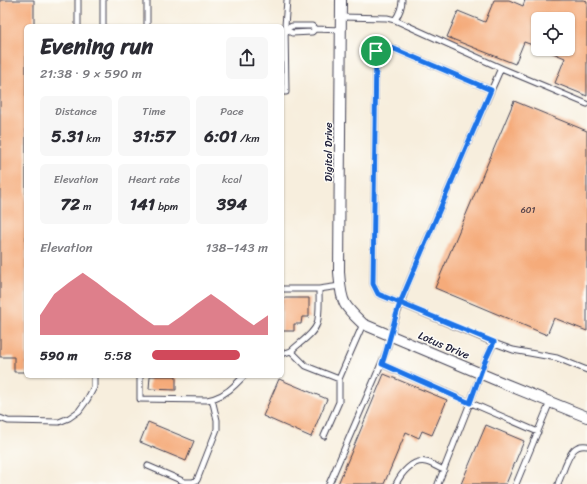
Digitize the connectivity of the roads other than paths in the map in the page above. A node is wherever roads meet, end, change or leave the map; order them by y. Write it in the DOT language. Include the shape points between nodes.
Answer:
graph roads {
  1 [pos="78,0"];
  2 [pos="103,0"];
  3 [pos="147,0"];
  4 [pos="286,0"];
  5 [pos="341,0"];
  6 [pos="402,0"];
  7 [pos="341,17"];
  8 [pos="396,20"];
  9 [pos="78,24"];
  10 [pos="103,24"];
  11 [pos="147,24"];
  12 [pos="285,29"];
  13 [pos="341,30"];
  14 [pos="501,68"];
  15 [pos="491,90"];
  16 [pos="284,92"];
  17 [pos="587,104"];
  18 [pos="340,286"];
  19 [pos="284,289"];
  20 [pos="319,289"];
  21 [pos="344,303"];
  22 [pos="400,303"];
  23 [pos="363,324"];
  24 [pos="391,336"];
  25 [pos="494,342"];
  26 [pos="291,350"];
  27 [pos="284,353"];
  28 [pos="382,364"];
  29 [pos="587,370"];
  30 [pos="481,373"];
  31 [pos="94,378"];
  32 [pos="140,378"];
  33 [pos="242,378"];
  34 [pos="339,379"];
  35 [pos="212,399"];
  36 [pos="550,402"];
  37 [pos="470,403"];
  38 [pos="587,417"];
  39 [pos="0,418"];
  40 [pos="538,432"];
  41 [pos="324,436"];
  42 [pos="587,446"];
  43 [pos="148,466"];
  44 [pos="444,470"];
  45 [pos="329,484"];
  46 [pos="396,484"];
  47 [pos="438,484"];
  48 [pos="516,484"];
  49 [pos="558,484"];
  1 -- 9 [label="lane"];
  2 -- 10 [label="lane"];
  3 -- 11 [label="lane"];
  4 -- 12 [label="lane"];
  5 -- 7 [label="street, Digital Drive"];
  6 -- 8 [label="lane"];
  7 -- 8 [label="lane"];
  7 -- 13 [label="street, Digital Drive"];
  8 -- 14 [label="lane"];
  12 -- 13 [label="lane" via="292,33 312,32 315,29"];
  12 -- 16 [label="lane"];
  13 -- 18 [label="street, Digital Drive"];
  14 -- 15 [label="lane"];
  14 -- 17 [label="lane"];
  15 -- 22 [label="lane"];
  15 -- 22 [label="lane" via="385,45 376,51 373,284 378,294"];
  18 -- 20 [label="lane"];
  18 -- 21 [label="street, Digital Drive"];
  19 -- 20 [label="lane"];
  20 -- 26 [label="lane" via="317,324 307,337"];
  21 -- 23 [label="street, Lotus Drive"];
  22 -- 24 [label="lane"];
  22 -- 25 [label="lane"];
  23 -- 24 [label="street, Lotus Drive"];
  23 -- 34 [label="lane"];
  24 -- 28 [label="lane"];
  24 -- 30 [label="street, Lotus Drive"];
  25 -- 29 [label="lane" via="513,350 557,358"];
  25 -- 30 [label="lane"];
  26 -- 27 [label="lane"];
  26 -- 34 [label="lane" via="306,366"];
  28 -- 37 [label="lane"];
  28 -- 45 [label="lane"];
  30 -- 36 [label="street, Lotus Drive"];
  30 -- 37 [label="lane"];
  31 -- 39 [label="lane" via="94,387 87,400 79,411 69,418 59,422 8,421"];
  32 -- 35 [label="lane" via="140,399"];
  33 -- 35 [label="lane" via="227,392"];
  34 -- 41 [label="lane" via="339,402"];
  35 -- 43 [label="lane" via="217,428 197,480 185,482"];
  36 -- 38 [label="street, Lotus Drive"];
  36 -- 40 [label="lane"];
  37 -- 40 [label="lane"];
  37 -- 44 [label="lane"];
  40 -- 48 [label="lane"];
  42 -- 49 [label="lane" via="575,448 570,453"];
  44 -- 46 [label="lane" via="425,462 417,463 402,474"];
  44 -- 47 [label="lane"];
}
